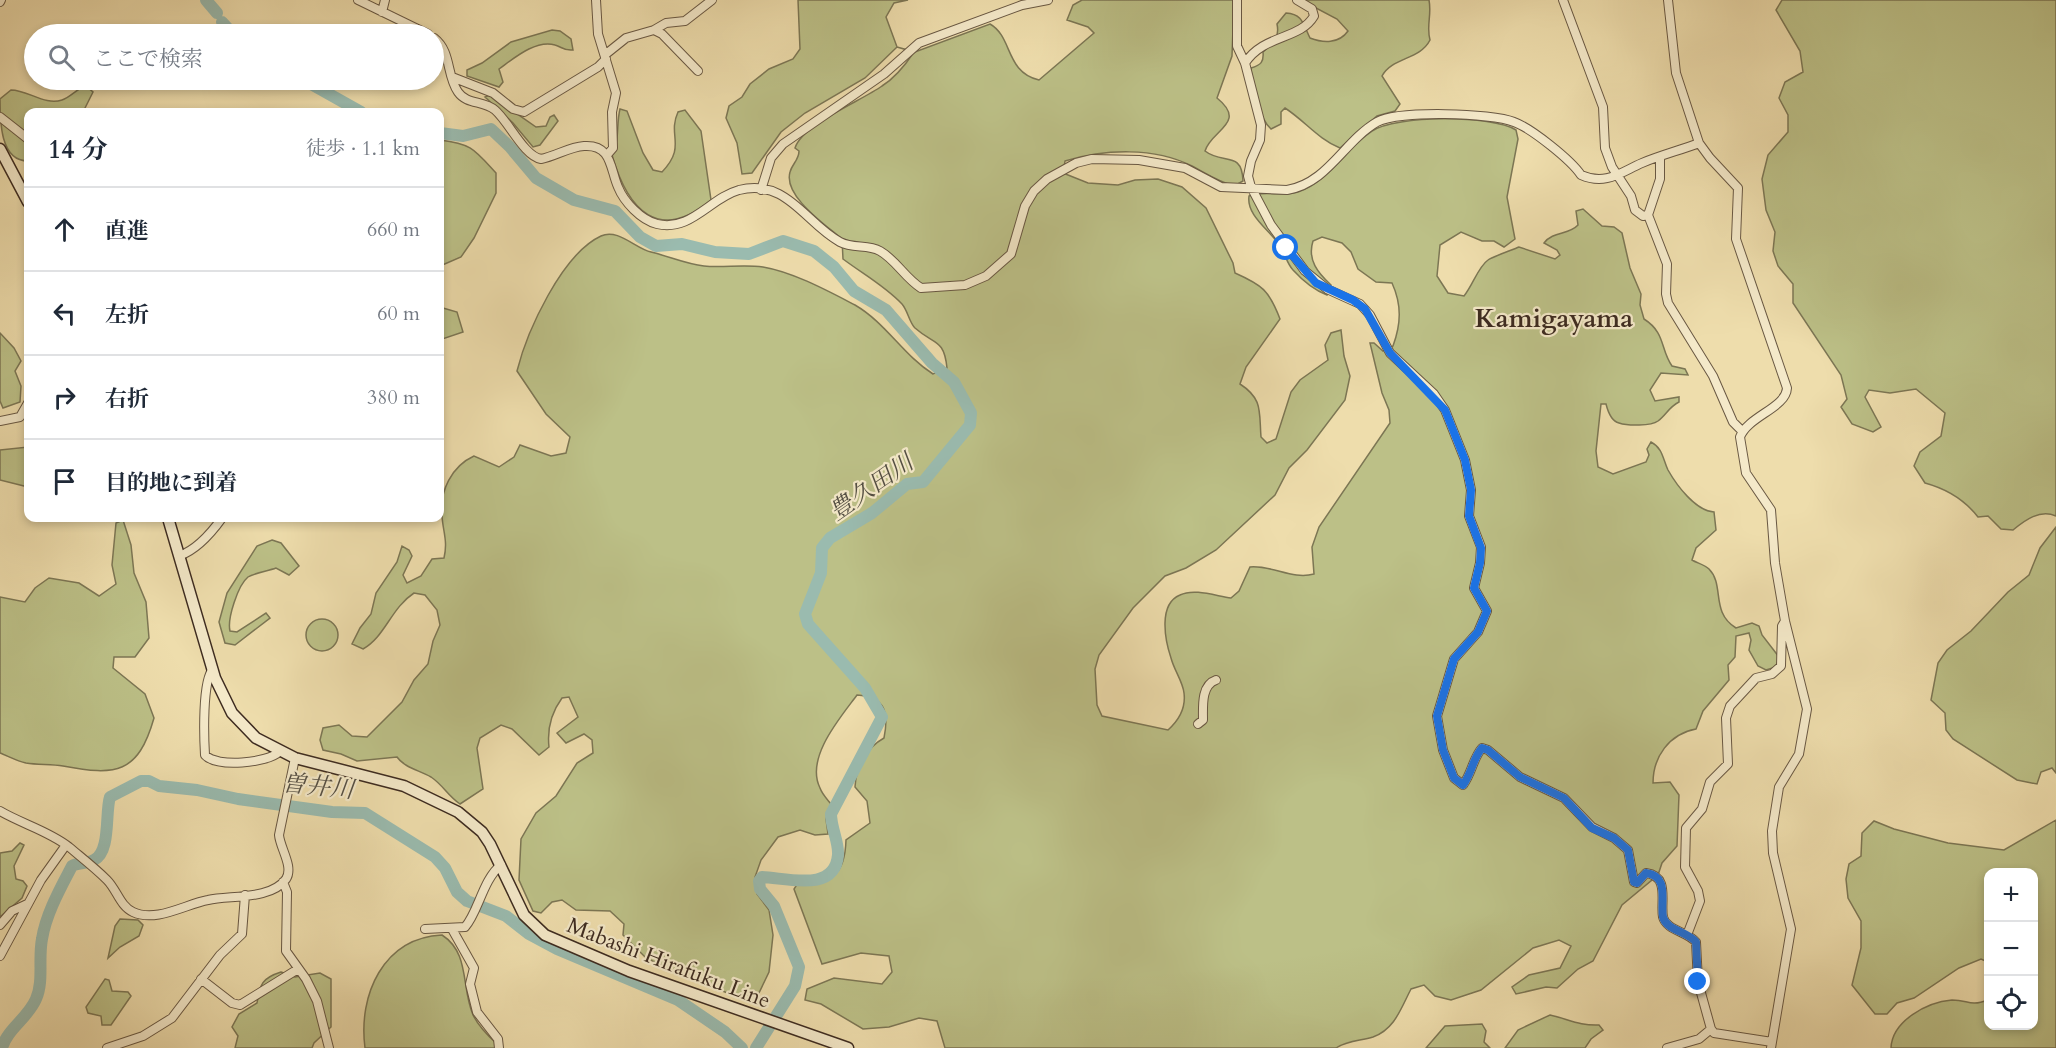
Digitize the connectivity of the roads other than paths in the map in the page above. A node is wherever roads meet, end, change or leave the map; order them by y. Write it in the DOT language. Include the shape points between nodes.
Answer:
graph roads {
  1 [pos="358,0"];
  2 [pos="386,0"];
  3 [pos="596,0"];
  4 [pos="712,0"];
  5 [pos="1048,0"];
  6 [pos="1237,0"];
  7 [pos="1297,0"];
  8 [pos="1563,0"];
  9 [pos="1668,0"];
  10 [pos="382,12"];
  11 [pos="407,24"];
  12 [pos="654,30"];
  13 [pos="444,51"];
  14 [pos="606,57"];
  15 [pos="1245,63"];
  16 [pos="698,71"];
  17 [pos="452,76"];
  18 [pos="0,117"];
  19 [pos="24,136"];
  20 [pos="1700,143"];
  21 [pos="0,148"];
  22 [pos="608,155"];
  23 [pos="1660,157"];
  24 [pos="1617,177"];
  25 [pos="1251,187"];
  26 [pos="761,190"];
  27 [pos="24,194"];
  28 [pos="1648,215"];
  29 [pos="24,410"];
  30 [pos="0,421"];
  31 [pos="1742,431"];
  32 [pos="169,522"];
  33 [pos="219,522"];
  34 [pos="179,556"];
  35 [pos="1785,621"];
  36 [pos="213,669"];
  37 [pos="1216,680"];
  38 [pos="1198,724"];
  39 [pos="279,752"];
  40 [pos="295,758"];
  41 [pos="0,811"];
  42 [pos="66,845"];
  43 [pos="501,865"];
  44 [pos="283,882"];
  45 [pos="245,895"];
  46 [pos="27,904"];
  47 [pos="0,925"];
  48 [pos="425,929"];
  49 [pos="452,929"];
  50 [pos="1688,935"];
  51 [pos="0,956"];
  52 [pos="298,969"];
  53 [pos="201,979"];
  54 [pos="1711,1029"];
  55 [pos="1771,1045"];
  56 [pos="107,1048"];
  57 [pos="329,1048"];
  58 [pos="499,1048"];
  59 [pos="848,1048"];
  60 [pos="1667,1048"];
  1 -- 10 [label="street"];
  2 -- 10 [label="street"];
  3 -- 14 [label="street" via="598,34"];
  4 -- 12 [label="street" via="685,21 666,23"];
  5 -- 26 [label="street" via="1023,5 911,48 884,74 783,144 771,158"];
  6 -- 15 [label="street" via="1236,40"];
  7 -- 15 [label="street" via="1312,9 1314,16 1310,22 1259,46"];
  8 -- 24 [label="street" via="1603,107 1605,148"];
  9 -- 20 [label="street" via="1676,73"];
  10 -- 11 [label="street"];
  12 -- 14 [label="street" via="626,38"];
  12 -- 16 [label="street"];
  13 -- 17 [label="street"];
  14 -- 17 [label="street" via="598,68 524,112 513,109 493,93"];
  14 -- 22 [label="street" via="616,93 613,148"];
  15 -- 25 [label="street" via="1261,125 1260,140 1249,168"];
  17 -- 22 [label="street" via="458,92 494,109 536,158 550,158 587,146"];
  18 -- 19 [label="street"];
  20 -- 23 [label="street"];
  20 -- 31 [label="street" via="1738,188 1736,239 1787,388 1782,400"];
  21 -- 27 [label="main road"];
  22 -- 26 [label="street" via="625,199 643,217 659,224 689,220 739,190"];
  23 -- 24 [label="street"];
  23 -- 28 [label="street" via="1660,179"];
  24 -- 25 [label="street" via="1581,175 1566,157 1512,121 1459,114 1380,120 1314,180 1298,188"];
  24 -- 28 [label="street" via="1631,196 1635,210"];
  25 -- 26 [label="street" via="1221,187 1185,168 1139,160 1092,159 1076,163 1047,179 1034,192 1025,206 1011,254 999,265 965,285 937,289 921,288 881,252 841,242 787,196"];
  25 -- 50 [label="street" via="1276,232 1305,271 1326,290 1360,304 1390,353 1434,394 1445,410 1465,460 1471,490 1469,516 1481,548 1474,588 1487,611 1478,632 1454,659 1437,716 1443,750 1454,778 1463,785 1482,748 1520,777 1564,798 1592,828 1628,850 1634,882 1646,873 1657,879 1663,890 1665,922"];
  28 -- 31 [label="street" via="1667,264 1668,303 1713,376 1733,422"];
  29 -- 30 [label="street" via="20,417"];
  31 -- 35 [label="street" via="1746,473 1771,510 1774,522 1775,562"];
  32 -- 34 [label="main road, Mabashi Hirafuku Line"];
  33 -- 34 [label="street" via="186,554"];
  34 -- 36 [label="main road, Mabashi Hirafuku Line"];
  35 -- 50 [label="street" via="1781,666 1772,674 1756,678 1730,706 1726,718 1728,764 1710,782 1702,809 1686,828 1685,867 1700,901"];
  35 -- 55 [label="street" via="1807,710 1799,754 1779,787 1772,831 1773,853 1791,929"];
  36 -- 39 [label="main road, Mabashi Hirafuku Line" via="236,719"];
  36 -- 39 [label="street" via="207,690 205,755 222,763 263,760"];
  37 -- 38 [label="street" via="1208,685 1203,698 1203,720"];
  39 -- 40 [label="main road, Mabashi Hirafuku Line"];
  40 -- 43 [label="main road, Mabashi Hirafuku Line" via="404,786 444,804 482,832"];
  40 -- 44 [label="street" via="280,845 289,868"];
  41 -- 42 [label="street"];
  42 -- 45 [label="street" via="114,887 124,905 138,914"];
  42 -- 46 [label="street"];
  43 -- 49 [label="street" via="470,921 465,927"];
  43 -- 59 [label="main road, Mabashi Hirafuku Line" via="524,915 545,935 618,967"];
  44 -- 45 [label="street" via="274,889"];
  44 -- 52 [label="street" via="287,892 286,951"];
  45 -- 53 [label="street" via="242,934"];
  46 -- 47 [label="street" via="12,911"];
  46 -- 51 [label="street"];
  48 -- 49 [label="street"];
  49 -- 58 [label="street" via="474,968 470,984 477,1012 498,1039"];
  50 -- 54 [label="street" via="1697,945 1698,982"];
  52 -- 53 [label="street" via="240,1005"];
  52 -- 57 [label="street" via="320,1011"];
  53 -- 56 [label="street" via="166,1024"];
  54 -- 55 [label="street"];
  54 -- 60 [label="street" via="1699,1039"];
}
